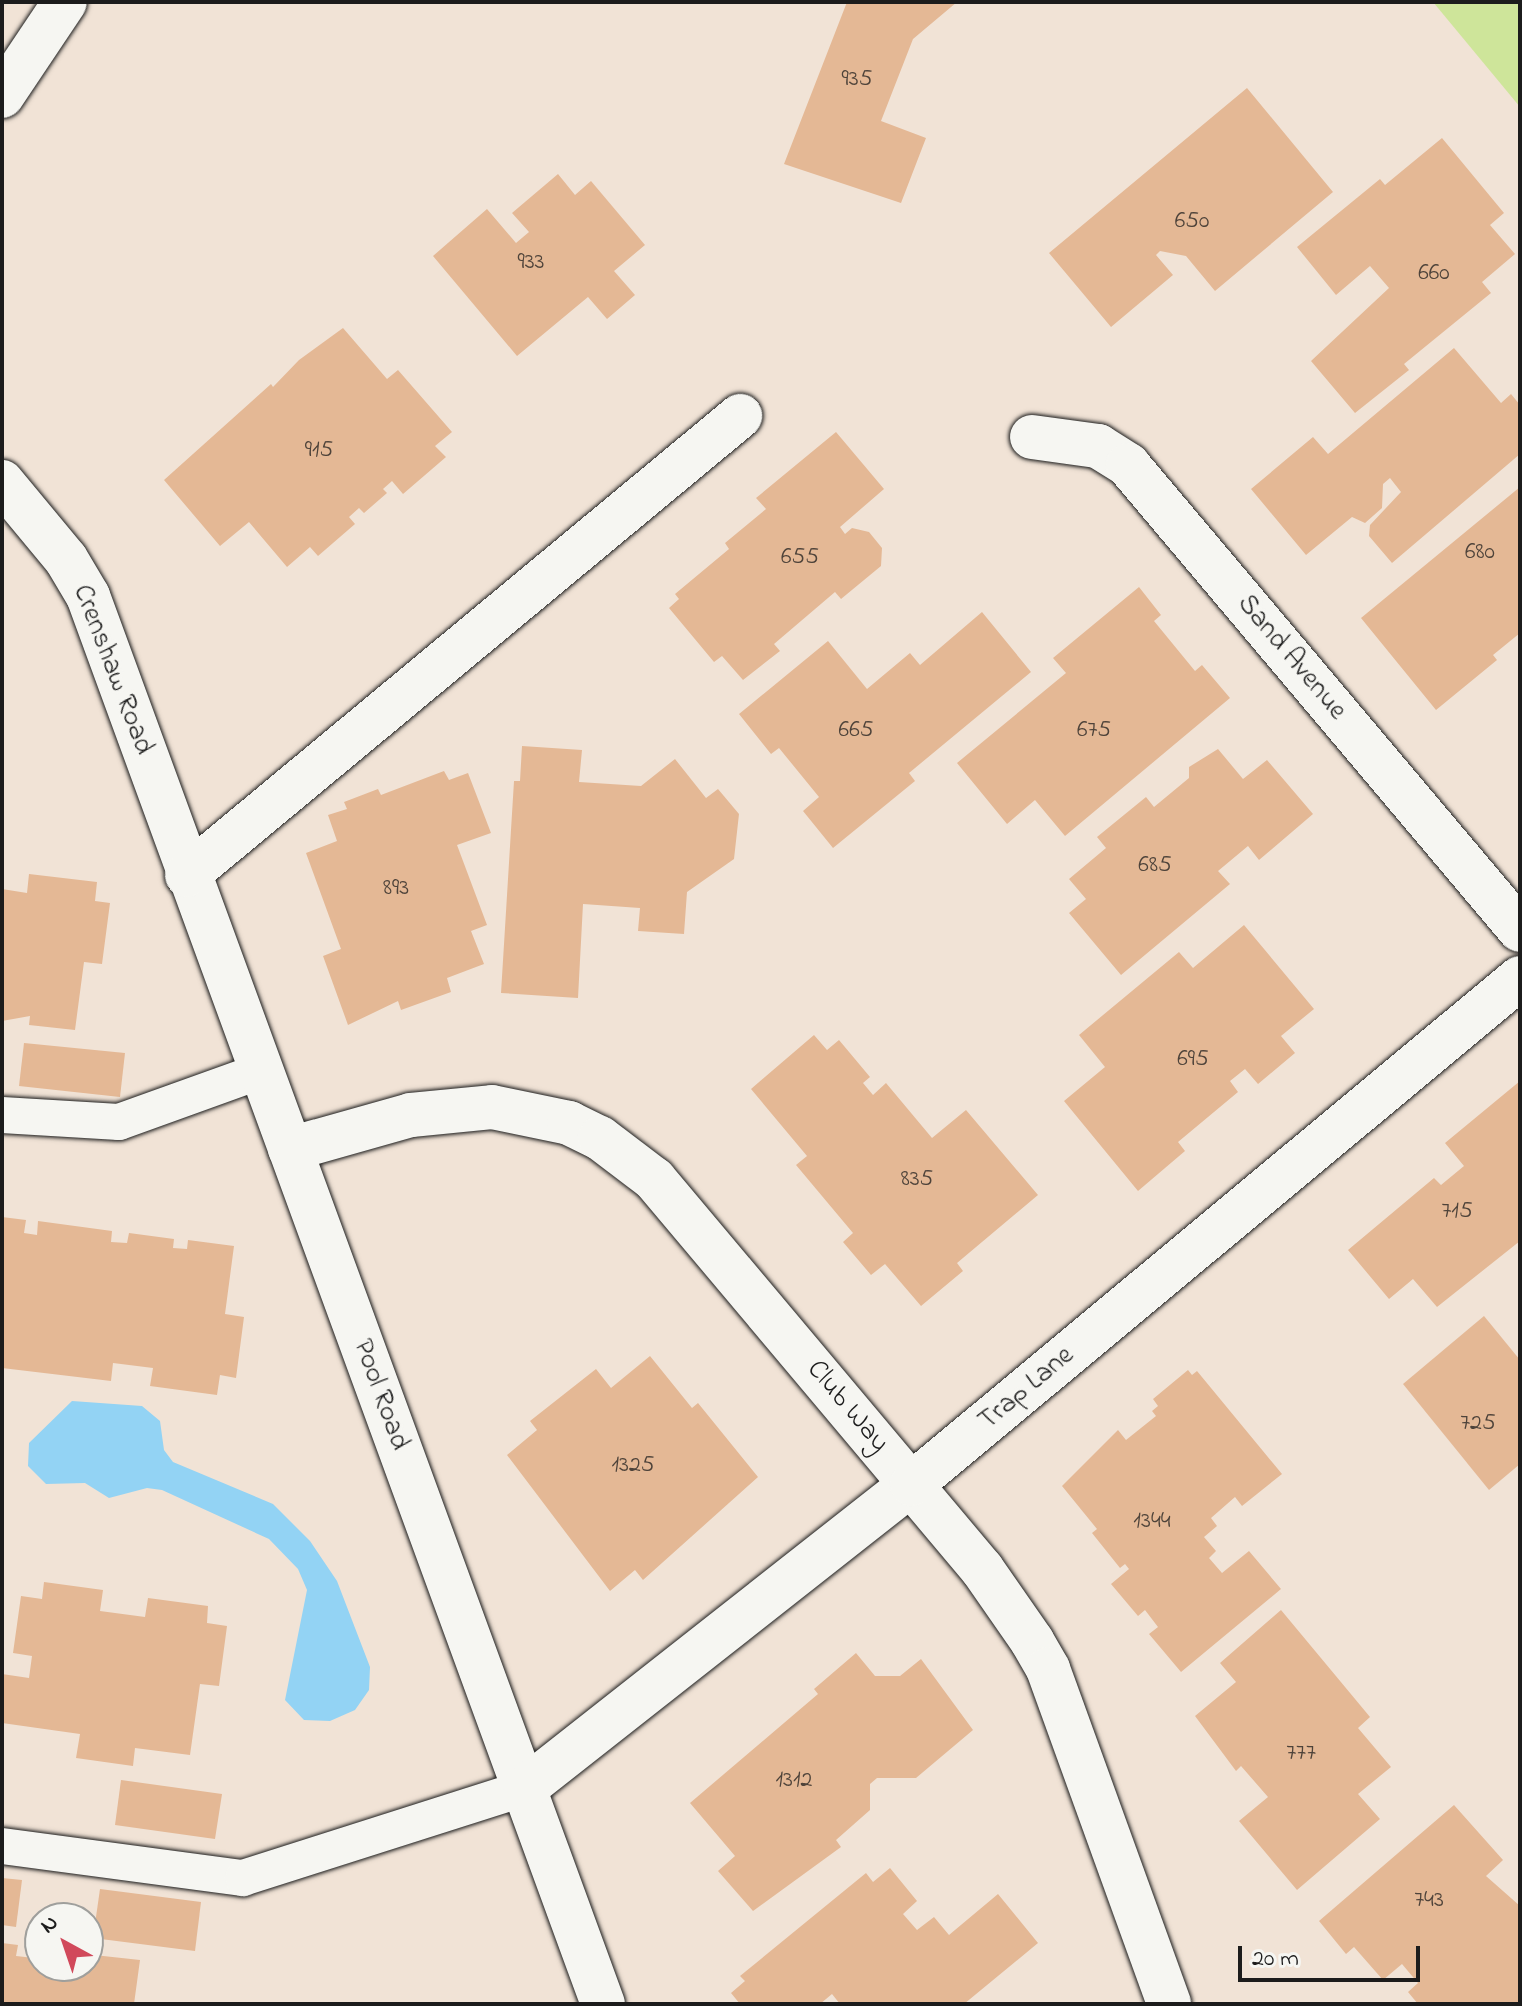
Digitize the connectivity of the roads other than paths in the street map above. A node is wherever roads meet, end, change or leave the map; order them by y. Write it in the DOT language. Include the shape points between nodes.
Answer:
graph roads {
  1 [pos="65,2"];
  2 [pos="2,96"];
  3 [pos="740,416"];
  4 [pos="1032,437"];
  5 [pos="3,484"];
  6 [pos="156,786"];
  7 [pos="187,875"];
  8 [pos="1520,930"];
  9 [pos="1520,978"];
  10 [pos="261,1071"];
  11 [pos="2,1115"];
  12 [pos="290,1149"];
  13 [pos="912,1484"];
  14 [pos="525,1788"];
  15 [pos="2,1846"];
  16 [pos="603,2004"];
  17 [pos="1169,2004"];
  1 -- 2 [label="street"];
  3 -- 7 [label="street"];
  4 -- 8 [label="street, Sand Avenue" via="1098,446 1128,465"];
  5 -- 6 [label="street, Crenshaw Road" via="66,559 88,596"];
  6 -- 7 [label="street, Pool Road"];
  7 -- 10 [label="street, Pool Road"];
  9 -- 13 [label="street, Trap Lane"];
  10 -- 11 [label="lane" via="119,1122"];
  10 -- 12 [label="street, Pool Road"];
  12 -- 13 [label="street, Club Way" via="452,1108 534,1112 600,1138 654,1179"];
  12 -- 14 [label="street, Pool Road"];
  13 -- 14 [label="street, Trap Lane"];
  13 -- 17 [label="street, Club Way" via="1012,1609 1048,1669"];
  14 -- 15 [label="lane" via="243,1878"];
  14 -- 16 [label="street, Pool Road"];
}
